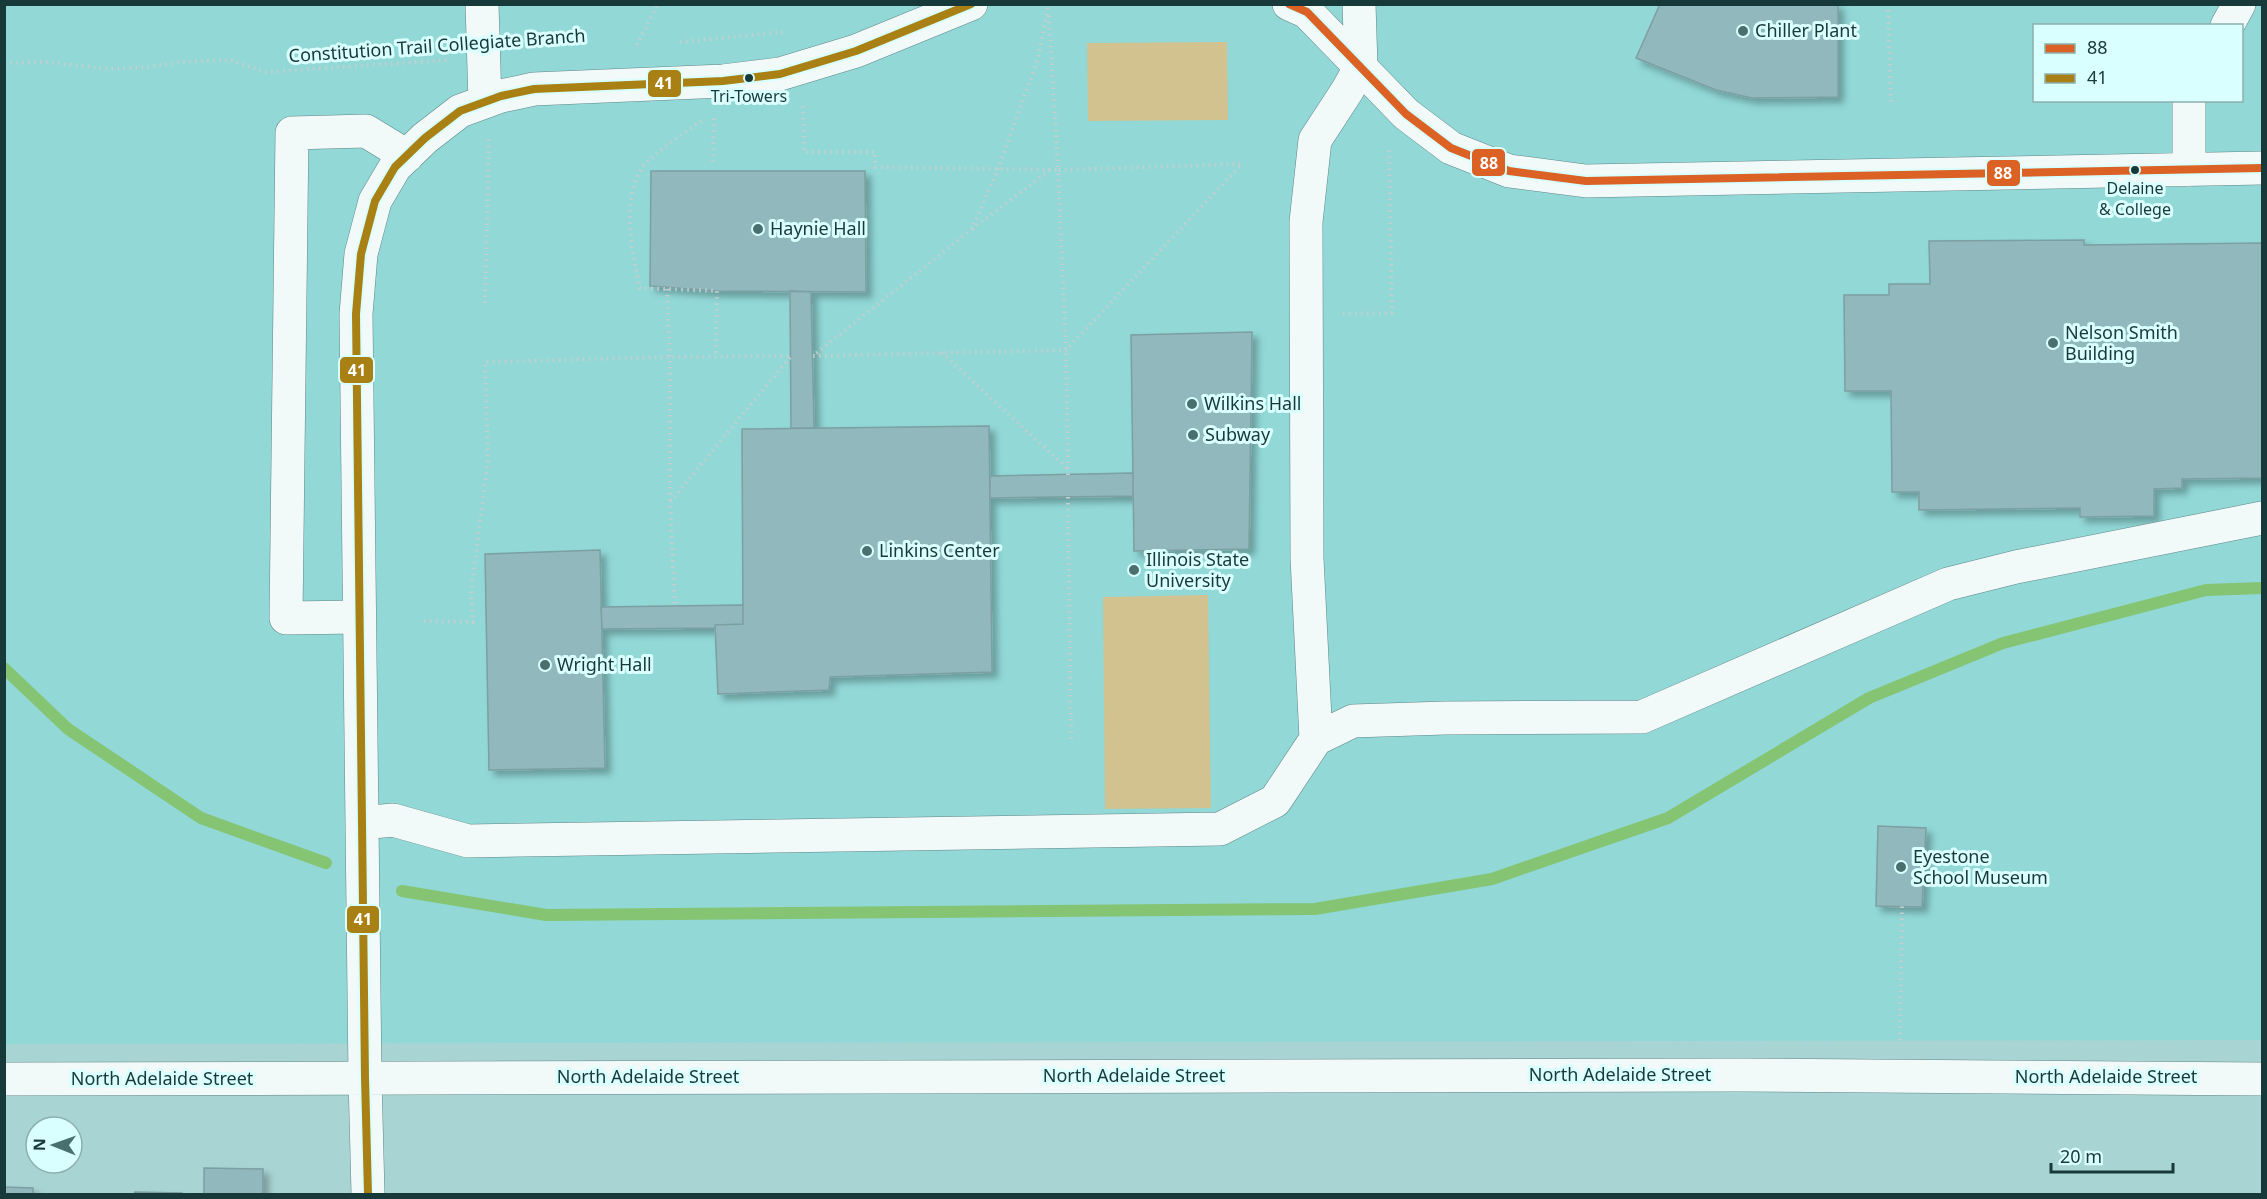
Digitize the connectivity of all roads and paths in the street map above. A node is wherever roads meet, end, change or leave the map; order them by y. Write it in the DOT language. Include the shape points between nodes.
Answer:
graph roads {
  1 [pos="482,4"];
  2 [pos="658,4"];
  3 [pos="971,4"];
  4 [pos="1289,4"];
  5 [pos="1359,4"];
  6 [pos="1888,4"];
  7 [pos="2239,4"];
  8 [pos="2229,24"];
  9 [pos="785,31"];
  10 [pos="670,43"];
  11 [pos="648,45"];
  12 [pos="483,57"];
  13 [pos="4,63"];
  14 [pos="1361,66"];
  15 [pos="485,102"];
  16 [pos="2189,102"];
  17 [pos="802,106"];
  18 [pos="1891,106"];
  19 [pos="1389,140"];
  20 [pos="407,156"];
  21 [pos="713,162"];
  22 [pos="2262,168"];
  23 [pos="998,169"];
  24 [pos="1050,170"];
  25 [pos="1058,170"];
  26 [pos="2189,170"];
  27 [pos="972,229"];
  28 [pos="667,289"];
  29 [pos="485,303"];
  30 [pos="1338,314"];
  31 [pos="1066,350"];
  32 [pos="942,353"];
  33 [pos="716,356"];
  34 [pos="670,357"];
  35 [pos="1068,468"];
  36 [pos="1068,475"];
  37 [pos="1068,497"];
  38 [pos="670,502"];
  39 [pos="2262,518"];
  40 [pos="675,606"];
  41 [pos="359,617"];
  42 [pos="424,621"];
  43 [pos="1316,739"];
  44 [pos="1071,741"];
  45 [pos="362,823"];
  46 [pos="1902,906"];
  47 [pos="1899,1076"];
  48 [pos="364,1078"];
  49 [pos="4,1079"];
  50 [pos="2262,1079"];
  51 [pos="368,1194"];
  1 -- 12 [label="street"];
  2 -- 11 [label="path" via="637,45"];
  3 -- 15 [label="street" via="856,51 780,74 723,81 534,89"];
  4 -- 14 [label="street" via="1307,12"];
  5 -- 14 [label="street"];
  6 -- 18 [label="path"];
  7 -- 8 [label="street"];
  9 -- 10 [label="path"];
  12 -- 13 [label="path, Constitution Trail Collegiate Branch" via="266,72 230,60 110,69 45,62"];
  12 -- 15 [label="street"];
  14 -- 26 [label="street" via="1406,114 1451,148 1509,171 1586,181"];
  14 -- 43 [label="street" via="1315,140 1306,222 1307,558"];
  15 -- 20 [label="street" via="460,111"];
  15 -- 29 [label="path" via="489,131"];
  16 -- 26 [label="street"];
  17 -- 23 [label="path" via="804,152 875,152 875,167"];
  19 -- 30 [label="path" via="1392,313"];
  20 -- 41 [label="street" via="394,167 375,201 361,254 356,314"];
  20 -- 41 [label="street" via="366,130 292,133 286,618"];
  21 -- 28 [label="path" via="714,110 645,164 632,189 632,253 640,288"];
  22 -- 26 [label="street"];
  23 -- 24 [label="path"];
  23 -- 25 [label="path" via="1038,59 1048,8"];
  23 -- 27 [label="path"];
  24 -- 25 [label="path"];
  24 -- 27 [label="path"];
  25 -- 31 [label="path"];
  25 -- 31 [label="path" via="1242,164"];
  27 -- 32 [label="path" via="813,356"];
  28 -- 33 [label="path" via="717,291"];
  28 -- 34 [label="path"];
  31 -- 32 [label="path"];
  31 -- 35 [label="path"];
  32 -- 35 [label="path"];
  33 -- 34 [label="path"];
  33 -- 38 [label="path" via="791,356"];
  34 -- 38 [label="path"];
  34 -- 42 [label="path" via="485,362 488,460 471,591 473,621"];
  35 -- 36 [label="path"];
  37 -- 44 [label="path"];
  38 -- 40 [label="path"];
  39 -- 43 [label="street" via="1947,584 1642,717 1353,721"];
  41 -- 45 [label="street"];
  43 -- 45 [label="street" via="1275,801 1220,829 468,841 393,820"];
  45 -- 48 [label="street"];
  46 -- 47 [label="path"];
  47 -- 48 [label="street, North Adelaide Street"];
  47 -- 50 [label="street, North Adelaide Street"];
  48 -- 49 [label="street, North Adelaide Street"];
  48 -- 51 [label="street"];
}
